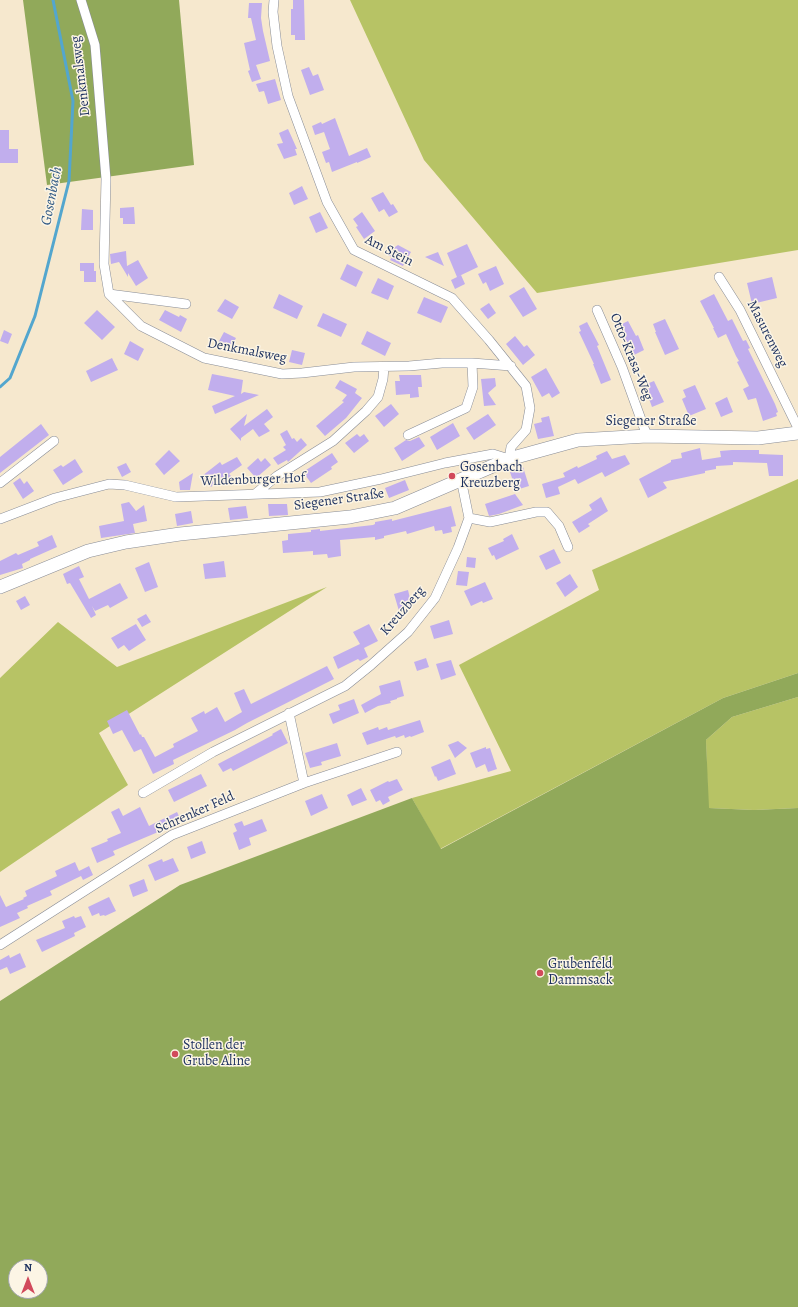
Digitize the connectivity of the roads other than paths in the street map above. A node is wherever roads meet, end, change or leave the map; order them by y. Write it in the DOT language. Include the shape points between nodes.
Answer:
graph roads {
  1 [pos="81,0"];
  2 [pos="274,0"];
  3 [pos="719,277"];
  4 [pos="109,294"];
  5 [pos="186,304"];
  6 [pos="597,310"];
  7 [pos="472,363"];
  8 [pos="511,366"];
  9 [pos="384,367"];
  10 [pos="798,428"];
  11 [pos="798,433"];
  12 [pos="408,435"];
  13 [pos="647,436"];
  14 [pos="54,441"];
  15 [pos="509,459"];
  16 [pos="461,479"];
  17 [pos="0,483"];
  18 [pos="254,494"];
  19 [pos="469,518"];
  20 [pos="0,519"];
  21 [pos="568,547"];
  22 [pos="0,587"];
  23 [pos="289,713"];
  24 [pos="397,752"];
  25 [pos="304,783"];
  26 [pos="143,793"];
  27 [pos="0,945"];
  1 -- 4 [label="street, Denkmalsweg" via="95,45 106,179 104,264"];
  2 -- 8 [label="street, Am Stein" via="277,46 288,96 327,202 354,250 452,298"];
  3 -- 10 [label="street, Masurenweg" via="740,310"];
  4 -- 5 [label="street"];
  4 -- 9 [label="street, Denkmalsweg" via="141,326 204,358 282,374"];
  6 -- 13 [label="street, Otto-Krasa-Weg" via="622,367"];
  7 -- 8 [label="street, Denkmalsweg"];
  7 -- 9 [label="street, Denkmalsweg"];
  7 -- 12 [label="street" via="473,387 466,408"];
  8 -- 15 [label="street, Am Stein" via="526,386 530,408 526,430 511,447"];
  9 -- 18 [label="street" via="378,397 366,411 333,441 277,476"];
  11 -- 13 [label="main road, Siegener Straße" via="758,438"];
  13 -- 15 [label="main road, Siegener Straße" via="578,440"];
  14 -- 17 [label="street"];
  15 -- 16 [label="main road, Siegener Straße"];
  15 -- 18 [label="street, Wildenburger Hof" via="493,454 445,462 320,492"];
  16 -- 19 [label="street"];
  16 -- 22 [label="main road, Siegener Straße" via="395,508 350,517 126,542 88,552"];
  18 -- 20 [label="street, Wildenburger Hof" via="176,497 125,485 109,484 55,498"];
  19 -- 21 [label="street" via="490,522 547,512 559,526"];
  19 -- 23 [label="street, Kreuzberg" via="435,598 408,632 345,686"];
  23 -- 25 [label="street"];
  23 -- 26 [label="street, Kreuzberg" via="213,752"];
  24 -- 25 [label="street, Schrenker Feld"];
  25 -- 27 [label="street, Schrenker Feld" via="172,835"];
}
